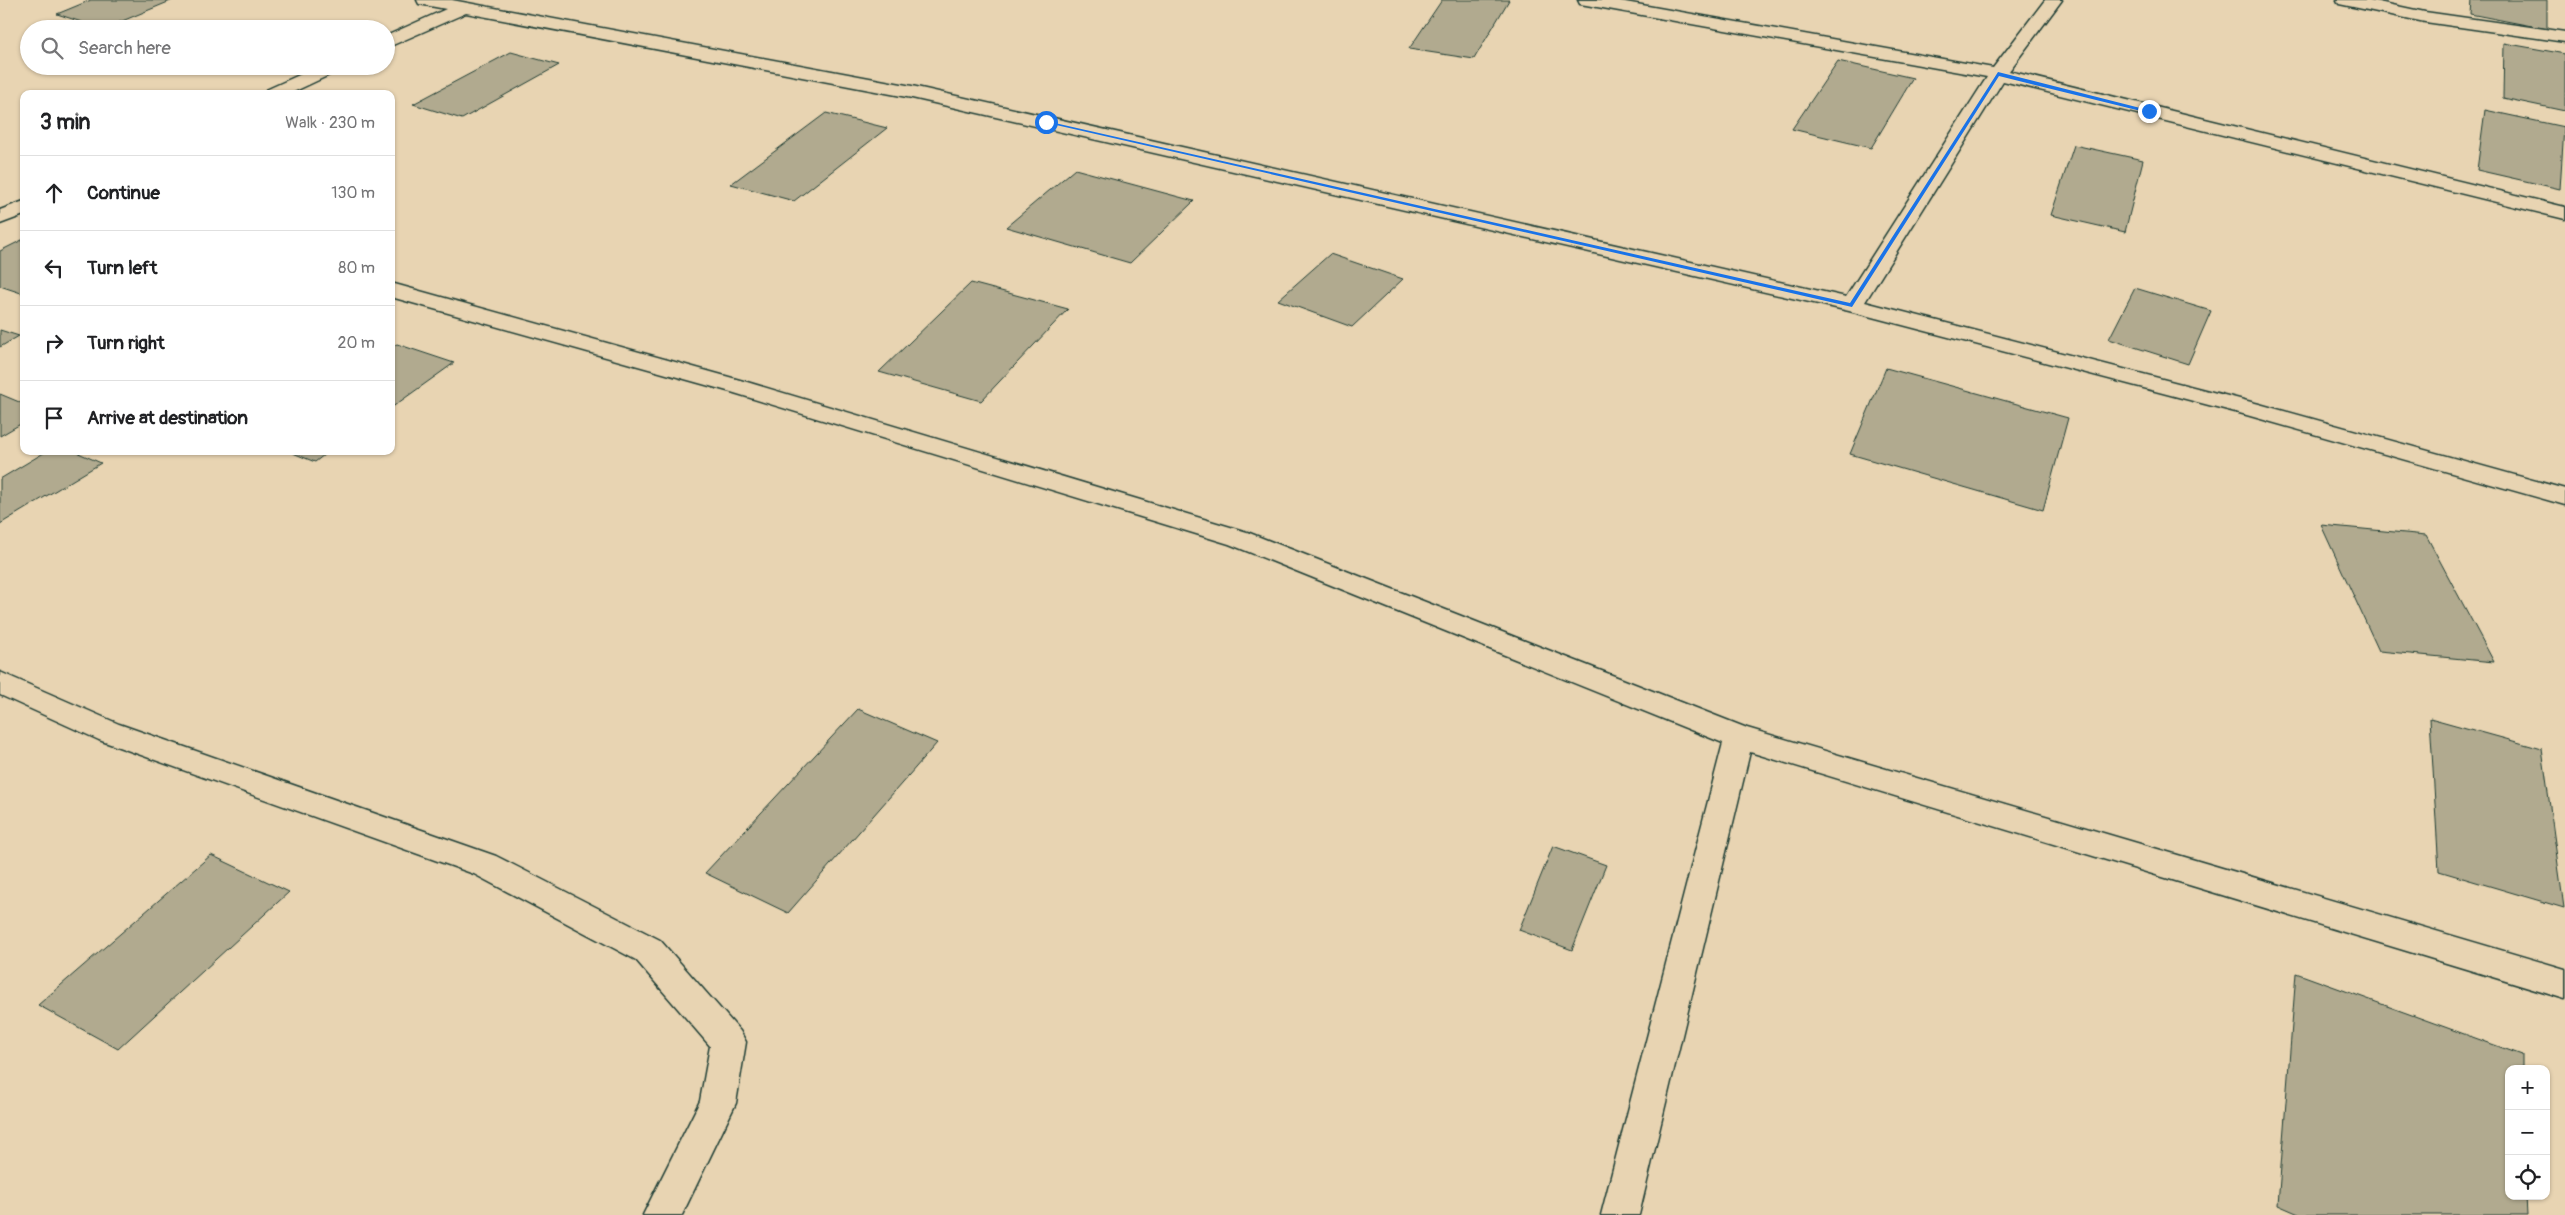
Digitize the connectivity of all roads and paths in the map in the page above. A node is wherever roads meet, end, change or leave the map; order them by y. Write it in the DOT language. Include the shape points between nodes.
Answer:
graph roads {
  1 [pos="426,0"];
  2 [pos="1588,0"];
  3 [pos="2054,0"];
  4 [pos="2344,0"];
  5 [pos="463,8"];
  6 [pos="2565,37"];
  7 [pos="395,38"];
  8 [pos="1998,74"];
  9 [pos="314,75"];
  10 [pos="282,90"];
  11 [pos="20,209"];
  12 [pos="2565,213"];
  13 [pos="0,218"];
  14 [pos="395,291"];
  15 [pos="1852,305"];
  16 [pos="2565,497"];
  17 [pos="0,683"];
  18 [pos="1739,737"];
  19 [pos="2565,984"];
  20 [pos="662,1215"];
  21 [pos="1620,1215"];
  1 -- 5 [label="street"];
  2 -- 8 [label="street"];
  3 -- 8 [label="street"];
  4 -- 6 [label="street" via="2426,17"];
  5 -- 7 [label="street"];
  5 -- 15 [label="street" via="912,92"];
  8 -- 12 [label="street"];
  8 -- 15 [label="street"];
  9 -- 10 [label="street"];
  11 -- 13 [label="street"];
  14 -- 18 [label="street" via="739,387 1238,538"];
  15 -- 16 [label="street" via="2251,409"];
  17 -- 20 [label="street" via="109,732 484,865 648,950 728,1042 718,1103"];
  18 -- 19 [label="street"];
  18 -- 21 [label="street"];
}
